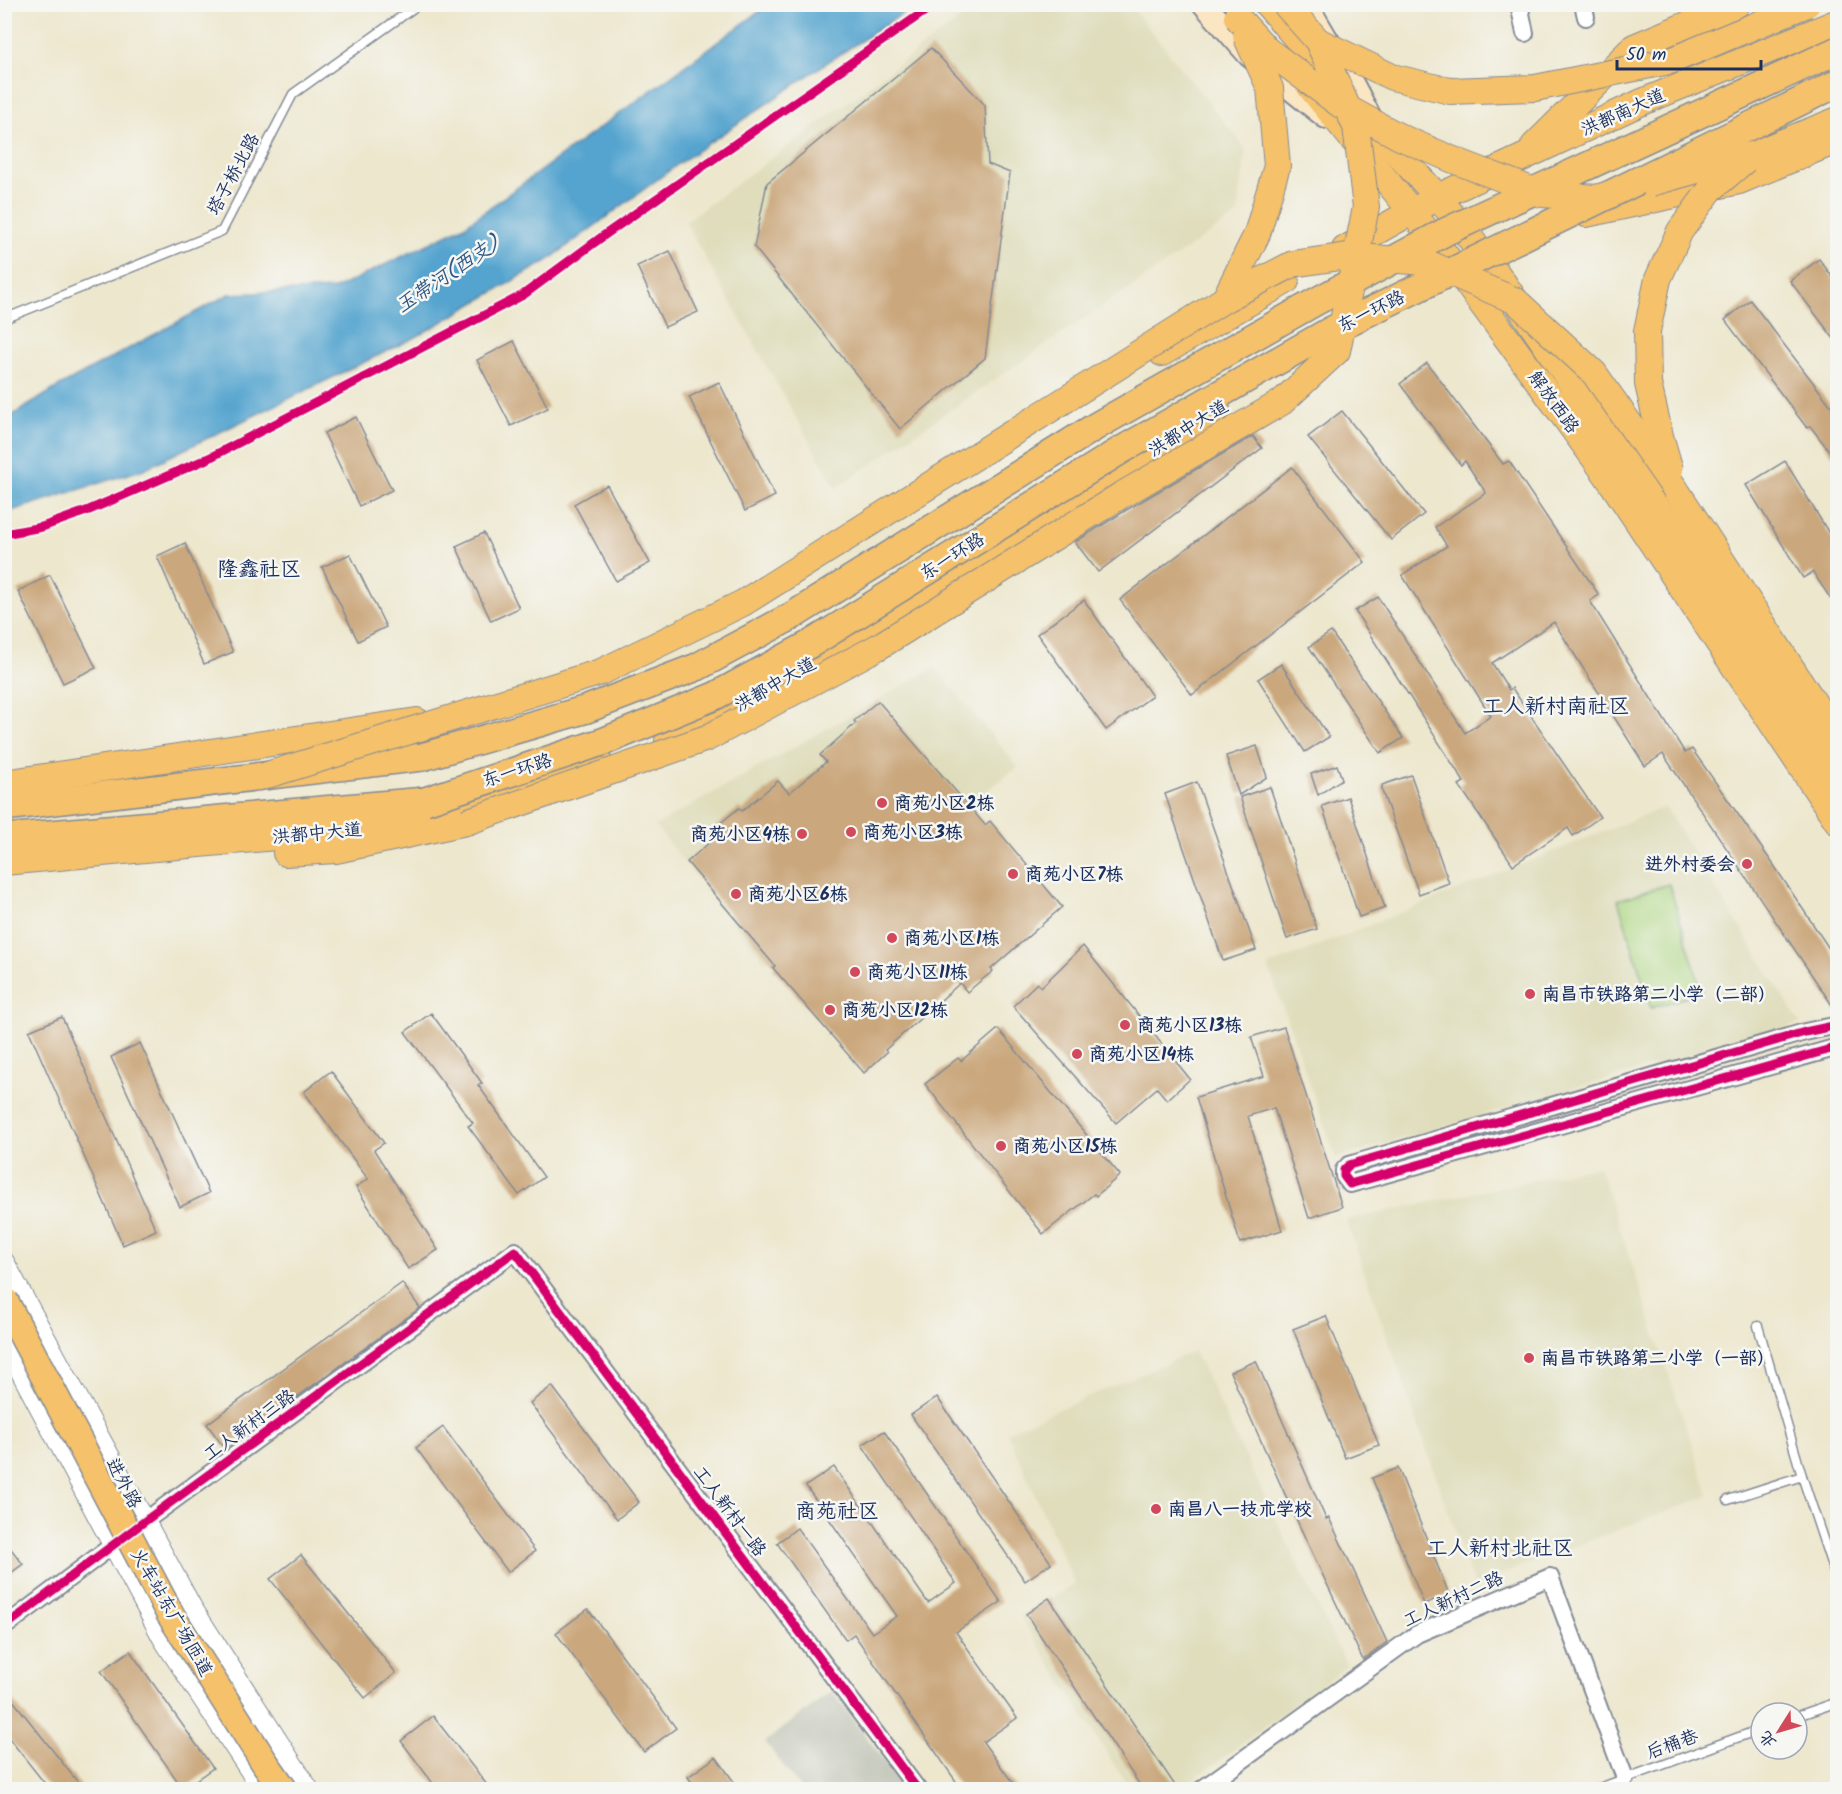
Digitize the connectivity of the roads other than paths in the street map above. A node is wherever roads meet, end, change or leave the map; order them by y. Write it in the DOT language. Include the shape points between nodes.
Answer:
graph roads {
  1 [pos="419,4"];
  2 [pos="1204,4"];
  3 [pos="1267,4"];
  4 [pos="1285,4"];
  5 [pos="1306,4"];
  6 [pos="1519,4"];
  7 [pos="1737,4"];
  8 [pos="1807,4"];
  9 [pos="1234,9"];
  10 [pos="1838,22"];
  11 [pos="1525,33"];
  12 [pos="1318,41"];
  13 [pos="1838,50"];
  14 [pos="1838,82"];
  15 [pos="1838,95"];
  16 [pos="1838,120"];
  17 [pos="1377,131"];
  18 [pos="1350,137"];
  19 [pos="1838,140"];
  20 [pos="1751,155"];
  21 [pos="1522,158"];
  22 [pos="1438,197"];
  23 [pos="1412,212"];
  24 [pos="1586,214"];
  25 [pos="1491,265"];
  26 [pos="1463,278"];
  27 [pos="1225,299"];
  28 [pos="4,319"];
  29 [pos="1676,490"];
  30 [pos="264,776"];
  31 [pos="1837,779"];
  32 [pos="4,783"];
  33 [pos="4,807"];
  34 [pos="1838,822"];
  35 [pos="4,838"];
  36 [pos="4,862"];
  37 [pos="4,873"];
  38 [pos="1838,1025"];
  39 [pos="1838,1047"];
  40 [pos="515,1251"];
  41 [pos="4,1262"];
  42 [pos="4,1300"];
  43 [pos="1758,1326"];
  44 [pos="4,1340"];
  45 [pos="1802,1476"];
  46 [pos="1728,1500"];
  47 [pos="145,1521"];
  48 [pos="113,1545"];
  49 [pos="1838,1584"];
  50 [pos="4,1627"];
  51 [pos="1838,1702"];
  52 [pos="1809,1712"];
  53 [pos="1749,1733"];
  54 [pos="1625,1778"];
  55 [pos="263,1790"];
  56 [pos="284,1790"];
  57 [pos="309,1790"];
  58 [pos="918,1790"];
  59 [pos="1201,1790"];
  60 [pos="1594,1790"];
  1 -- 28 [label="lane, 塔子桥北路" via="293,94 222,231"];
  2 -- 18 [label="main road" via="1249,55"];
  3 -- 17 [label="main road, 解放西路"];
  4 -- 12 [label="main road, bridge"];
  5 -- 17 [label="main road"];
  6 -- 11 [label="street"];
  7 -- 21 [label="main road" via="1634,47"];
  8 -- 12 [label="main road, bridge" via="1670,61 1535,88 1450,91 1392,77"];
  9 -- 18 [label="main road, 解放西路" via="1266,34"];
  9 -- 20 [label="main road, bridge" via="1267,50 1341,105 1400,137 1542,194 1597,198"];
  9 -- 27 [label="main road, bridge" via="1270,88 1277,166 1257,234"];
  10 -- 21 [label="main road, 洪都南大道" via="1642,102"];
  12 -- 37 [label="main road, bridge" via="1356,127 1366,207 1337,351 1282,402 1120,496 878,646 707,738 466,822 336,850"];
  13 -- 30 [label="highway, 东一环路, bridge" via="1445,232 1315,302 1098,425 792,616 697,667 587,710 422,757"];
  14 -- 35 [label="highway, 东一环路, bridge" via="1330,331 1118,453 812,643 715,696 605,741 424,801"];
  15 -- 24 [label="main road"];
  16 -- 20 [label="main road"];
  17 -- 22 [label="main road, 解放西路"];
  18 -- 23 [label="main road, 解放西路"];
  19 -- 24 [label="main road" via="1739,181"];
  20 -- 29 [label="main road, bridge" via="1711,189 1692,214 1658,279 1647,331 1648,384"];
  21 -- 22 [label="main road, 洪都南大道"];
  22 -- 23 [label="main road, 洪都南大道"];
  22 -- 25 [label="main road, 解放西路"];
  23 -- 26 [label="main road, 解放西路"];
  23 -- 32 [label="main road" via="1246,303 1014,440 763,604 654,658 560,697"];
  24 -- 25 [label="main road"];
  25 -- 26 [label="main road"];
  25 -- 31 [label="main road, 解放西路"];
  26 -- 34 [label="main road, 解放西路" via="1606,474"];
  26 -- 36 [label="main road, 洪都中大道" via="1339,338 1230,401 801,670 700,727 641,752 375,828"];
  27 -- 29 [label="main road, bridge" via="1293,264 1347,256 1425,262 1516,301 1594,373"];
  27 -- 30 [label="main road, bridge" via="743,603 601,672"];
  29 -- 31 [label="main road" via="1827,723 1834,742"];
  30 -- 33 [label="highway, 东一环路"];
  38 -- 39 [label="street" via="1349,1166 1344,1176 1350,1184"];
  40 -- 47 [label="street, 工人新村三路"];
  40 -- 58 [label="street, 工人新村一路"];
  41 -- 47 [label="street, 进外路"];
  42 -- 56 [label="highway, 火车站东广场匝道, bridge" via="170,1614"];
  43 -- 45 [label="lane"];
  44 -- 48 [label="street"];
  45 -- 46 [label="lane"];
  45 -- 49 [label="lane"];
  47 -- 48 [label="street, 工人新村三路"];
  47 -- 57 [label="street, 进外路" via="192,1608"];
  48 -- 50 [label="street, 工人新村三路"];
  48 -- 55 [label="street" via="164,1640"];
  51 -- 52 [label="lane"];
  53 -- 54 [label="lane, 后桶巷"];
  54 -- 59 [label="street, 工人新村二路" via="1550,1577 1417,1634"];
  54 -- 60 [label="lane, 后桶巷"];
}
